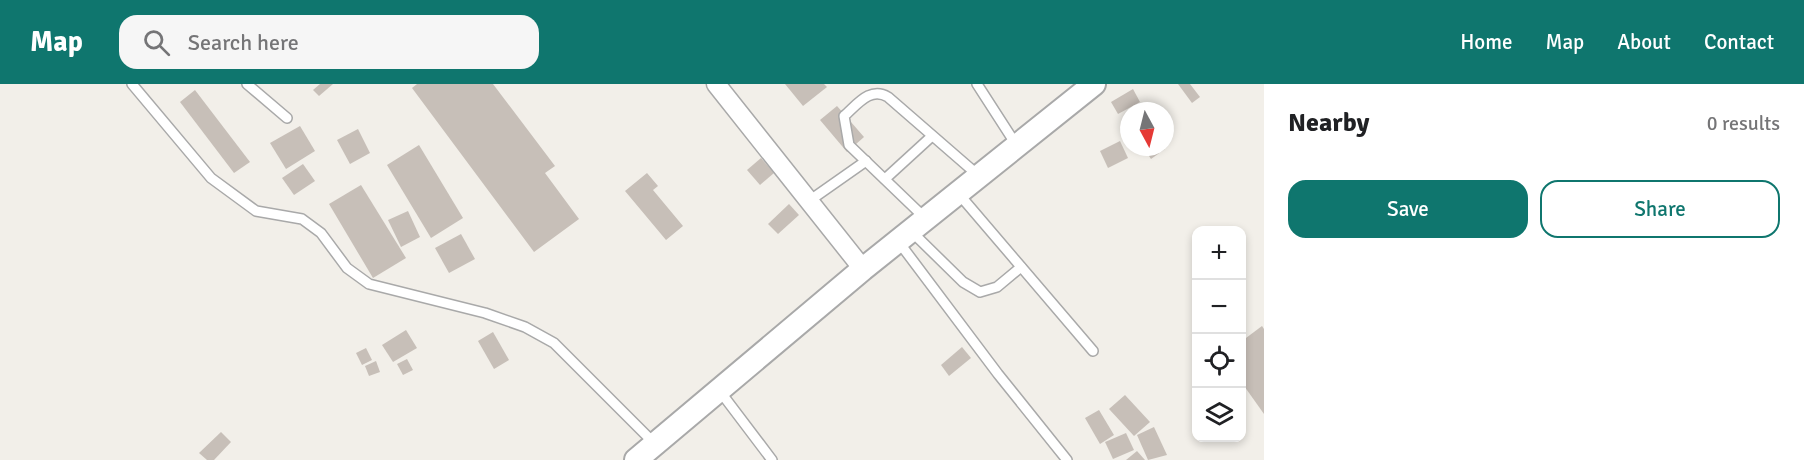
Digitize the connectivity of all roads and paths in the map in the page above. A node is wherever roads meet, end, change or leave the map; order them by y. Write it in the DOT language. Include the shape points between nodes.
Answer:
graph roads {
  1 [pos="132,84"];
  2 [pos="247,84"];
  3 [pos="716,84"];
  4 [pos="977,84"];
  5 [pos="1094,84"];
  6 [pos="287,118"];
  7 [pos="932,136"];
  8 [pos="1017,146"];
  9 [pos="866,161"];
  10 [pos="979,176"];
  11 [pos="885,179"];
  12 [pos="958,193"];
  13 [pos="809,201"];
  14 [pos="912,230"];
  15 [pos="1021,267"];
  16 [pos="863,269"];
  17 [pos="1093,351"];
  18 [pos="719,390"];
  19 [pos="655,444"];
  20 [pos="636,460"];
  21 [pos="772,460"];
  22 [pos="1067,460"];
  1 -- 19 [label="lane" via="211,178 256,211 302,219 321,233 347,268 369,284 484,313 525,327 554,343"];
  2 -- 6 [label="lane"];
  3 -- 13 [label="street"];
  4 -- 8 [label="lane"];
  5 -- 8 [label="street"];
  7 -- 9 [label="lane" via="882,93 868,95 844,116 849,145"];
  7 -- 10 [label="lane"];
  7 -- 11 [label="lane"];
  8 -- 10 [label="street"];
  9 -- 11 [label="lane"];
  9 -- 13 [label="lane"];
  10 -- 12 [label="street"];
  11 -- 14 [label="lane"];
  12 -- 14 [label="street"];
  12 -- 15 [label="lane"];
  13 -- 16 [label="street"];
  14 -- 15 [label="lane" via="963,282 980,292 997,287"];
  14 -- 16 [label="street"];
  14 -- 22 [label="lane" via="998,375"];
  15 -- 17 [label="lane"];
  16 -- 18 [label="street"];
  18 -- 19 [label="street"];
  18 -- 21 [label="lane"];
  19 -- 20 [label="street"];
}
